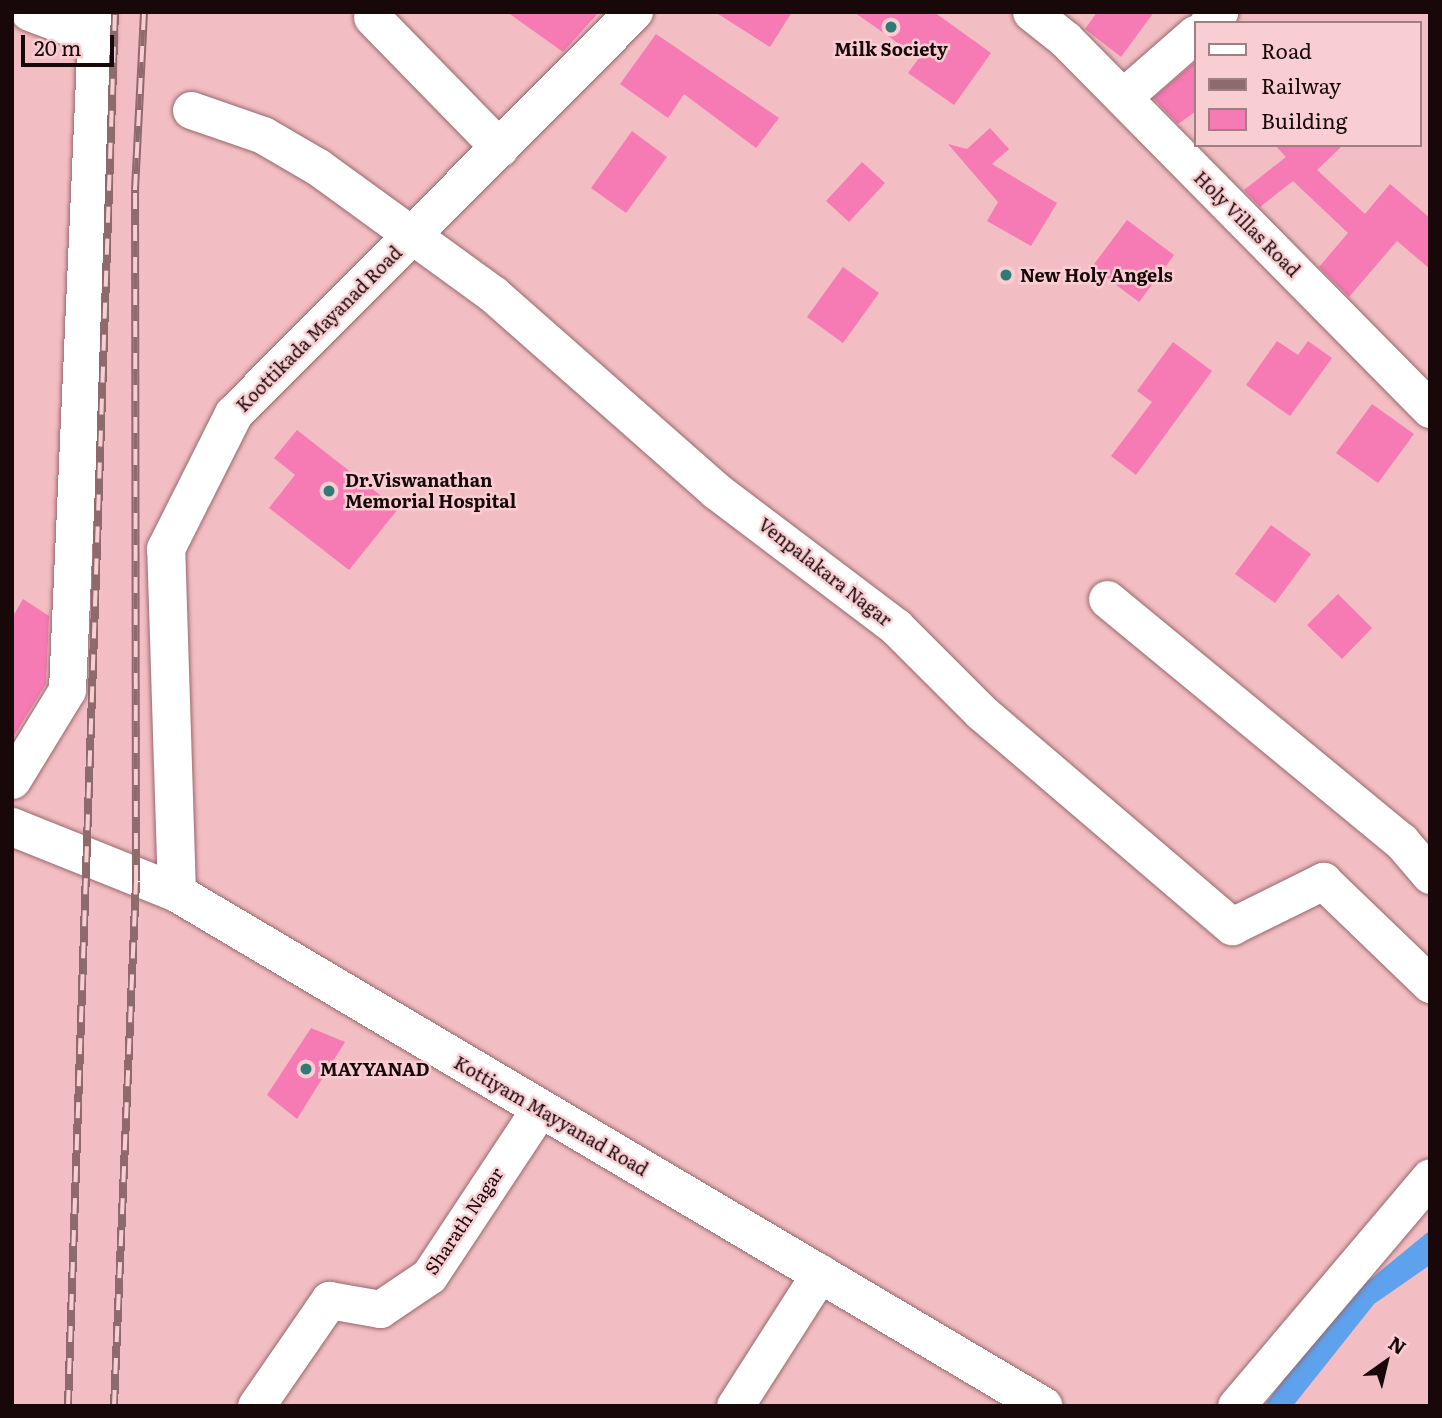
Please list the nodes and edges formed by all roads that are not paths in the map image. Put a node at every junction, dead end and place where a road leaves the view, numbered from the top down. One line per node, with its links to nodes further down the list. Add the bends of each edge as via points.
1 (29, 12): 5 (street)
2 (634, 12): 9 (main road, Koottikada Mayanad Road)
3 (1031, 12): 7 (street, Holy Villas Road)
4 (372, 17): 9 (street)
5 (96, 25): 13 (street, via 67,690)
6 (1194, 35): 7 (street)
7 (1123, 97): 11 (street, Holy Villas Road)
8 (191, 110): 10 (street, Venpalakara Nagar, via 263,135)
9 (500, 148): 10 (main road, Koottikada Mayanad Road)
10 (410, 237): 16 (main road, Koottikada Mayanad Road, via 234,414 166,549); 17 (street, Venpalakara Nagar, via 493,294 715,490 896,627 981,712 1231,926 1323,881)
11 (1430, 409)
12 (1107, 599): 15 (street, via 1401,841)
13 (12, 780)
14 (12, 827): 16 (main road, Kottiyam Mayyanad Road)
15 (1430, 875)
16 (177, 894): 18 (main road, Kottiyam Mayyanad Road)
17 (1430, 984)
18 (540, 1108): 20 (main road, Kottiyam Mayyanad Road); 21 (street, Sharath Nagar, via 429,1276 380,1309 329,1300)
19 (1430, 1177): 24 (street, via 1353,1259)
20 (820, 1273): 22 (street); 23 (main road, Kottiyam Mayyanad Road)
21 (256, 1406)
22 (735, 1406)
23 (1043, 1406)
24 (1236, 1406)

